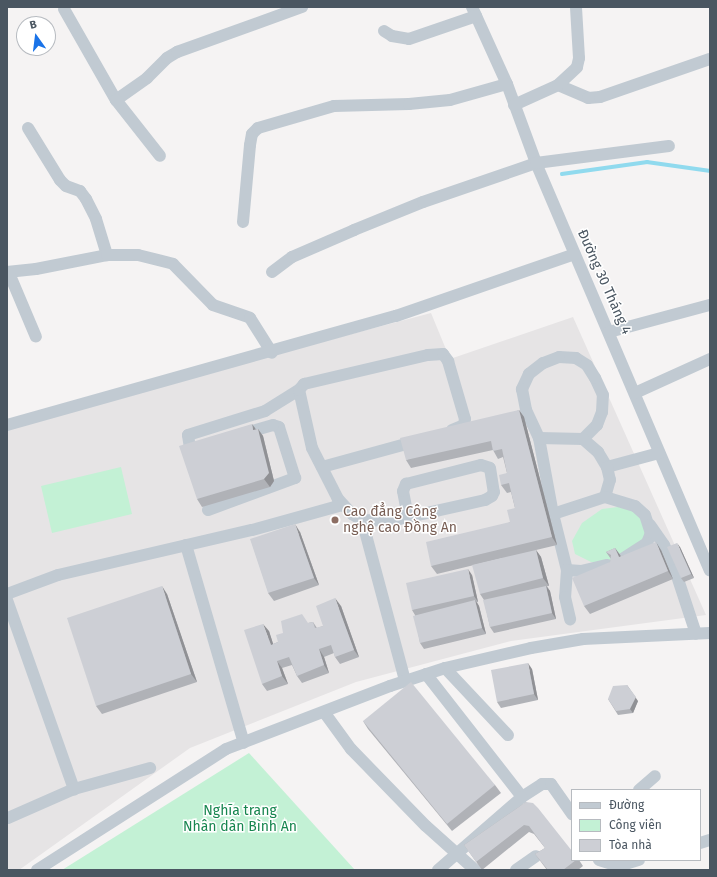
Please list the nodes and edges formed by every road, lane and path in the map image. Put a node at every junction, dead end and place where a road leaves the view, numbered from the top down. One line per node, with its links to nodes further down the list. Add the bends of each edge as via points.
1 (302, 7): 9 (street, via 177,52 166,58 151,76)
2 (576, 7): 8 (street, via 579,58 573,74)
3 (64, 9): 9 (street)
4 (474, 12): 5 (street, via 409,39 392,36); 7 (street, Đường 30 Tháng 4)
5 (384, 31)
6 (710, 59): 8 (street, via 600,97 588,98)
7 (507, 84): 10 (street, Đường 30 Tháng 4); 15 (street, via 450,100 334,106 258,128 252,134 250,145)
8 (558, 85): 10 (street)
9 (116, 100): 13 (street)
10 (514, 104): 14 (street, Đường 30 Tháng 4)
11 (28, 128): 17 (street, via 60,180 66,186 80,191 86,199 96,218)
12 (669, 146): 14 (street)
13 (160, 156)
14 (536, 163): 16 (street, Đường 30 Tháng 4); 19 (street, via 368,224 292,257)
15 (243, 222)
16 (575, 254): 21 (street, Đường 30 Tháng 4); 23 (street, via 476,286 396,316)
17 (106, 255): 18 (street); 23 (street, via 138,255 173,264 214,305 250,318)
18 (8, 272): 22 (street)
19 (272, 272)
20 (710, 304): 21 (street)
21 (610, 332): 26 (street, Đường 30 Tháng 4)
22 (36, 337)
23 (272, 353): 27 (street)
24 (710, 359): 26 (street)
25 (299, 390): 28 (street, via 304,384 428,355 443,354 465,419 460,428); 33 (street, via 264,411 192,433 187,438 192,448); 35 (street, via 312,448)
26 (635, 393): 34 (street, Đường 30 Tháng 4)
27 (7, 425)
28 (442, 434)
29 (226, 438): 39 (street, via 263,426 276,425 279,427 294,478)
30 (429, 438): 35 (street)
31 (539, 438): 32 (street); 32 (street, via 526,410 522,388 529,374 543,363 559,357 576,358 587,365 602,395 602,412 597,425); 40 (street)
32 (583, 439): 36 (street, via 598,452)
33 (211, 443)
34 (659, 453): 36 (street); 45 (street, Đường 30 Tháng 4)
35 (322, 467): 38 (street)
36 (607, 467): 37 (street, via 610,480)
37 (605, 497): 40 (street); 43 (street, via 635,506 645,515)
38 (342, 505): 42 (street); 44 (street)
39 (208, 510)
40 (553, 514): 46 (street)
41 (408, 517): 41 (street, via 403,492 406,484 482,465 490,468 494,484 492,496); 42 (street, via 391,521)
42 (362, 520): 55 (street)
43 (649, 524): 46 (street, via 651,533 647,543 620,560 594,570); 52 (street, via 664,545 675,570)
44 (186, 545): 48 (street, via 58,575); 58 (street)
45 (707, 552): 47 (street, Đường 30 Tháng 4)
46 (567, 570): 50 (street, via 565,597)
47 (710, 570)
48 (7, 594)
49 (7, 600): 61 (street)
50 (570, 619)
51 (710, 632): 52 (street)
52 (696, 634): 53 (street, via 583,639)
53 (445, 668): 54 (street); 57 (street)
54 (426, 674): 55 (street); 63 (street)
55 (405, 681): 56 (street)
56 (324, 712): 58 (street); 66 (street, via 351,748 426,826)
57 (508, 735)
58 (244, 743): 70 (street, via 226,749)
59 (150, 768): 61 (street)
60 (655, 776): 62 (street)
61 (74, 789): 65 (street)
62 (640, 789)
63 (522, 796): 64 (street, via 542,784 551,784); 66 (street)
64 (571, 813)
65 (8, 818)
66 (457, 853): 71 (street); 72 (street)
67 (536, 856): 73 (street)
68 (602, 861): 69 (street, via 619,866)
69 (636, 861)
70 (37, 870)
71 (438, 870)
72 (475, 870)
73 (516, 870)

